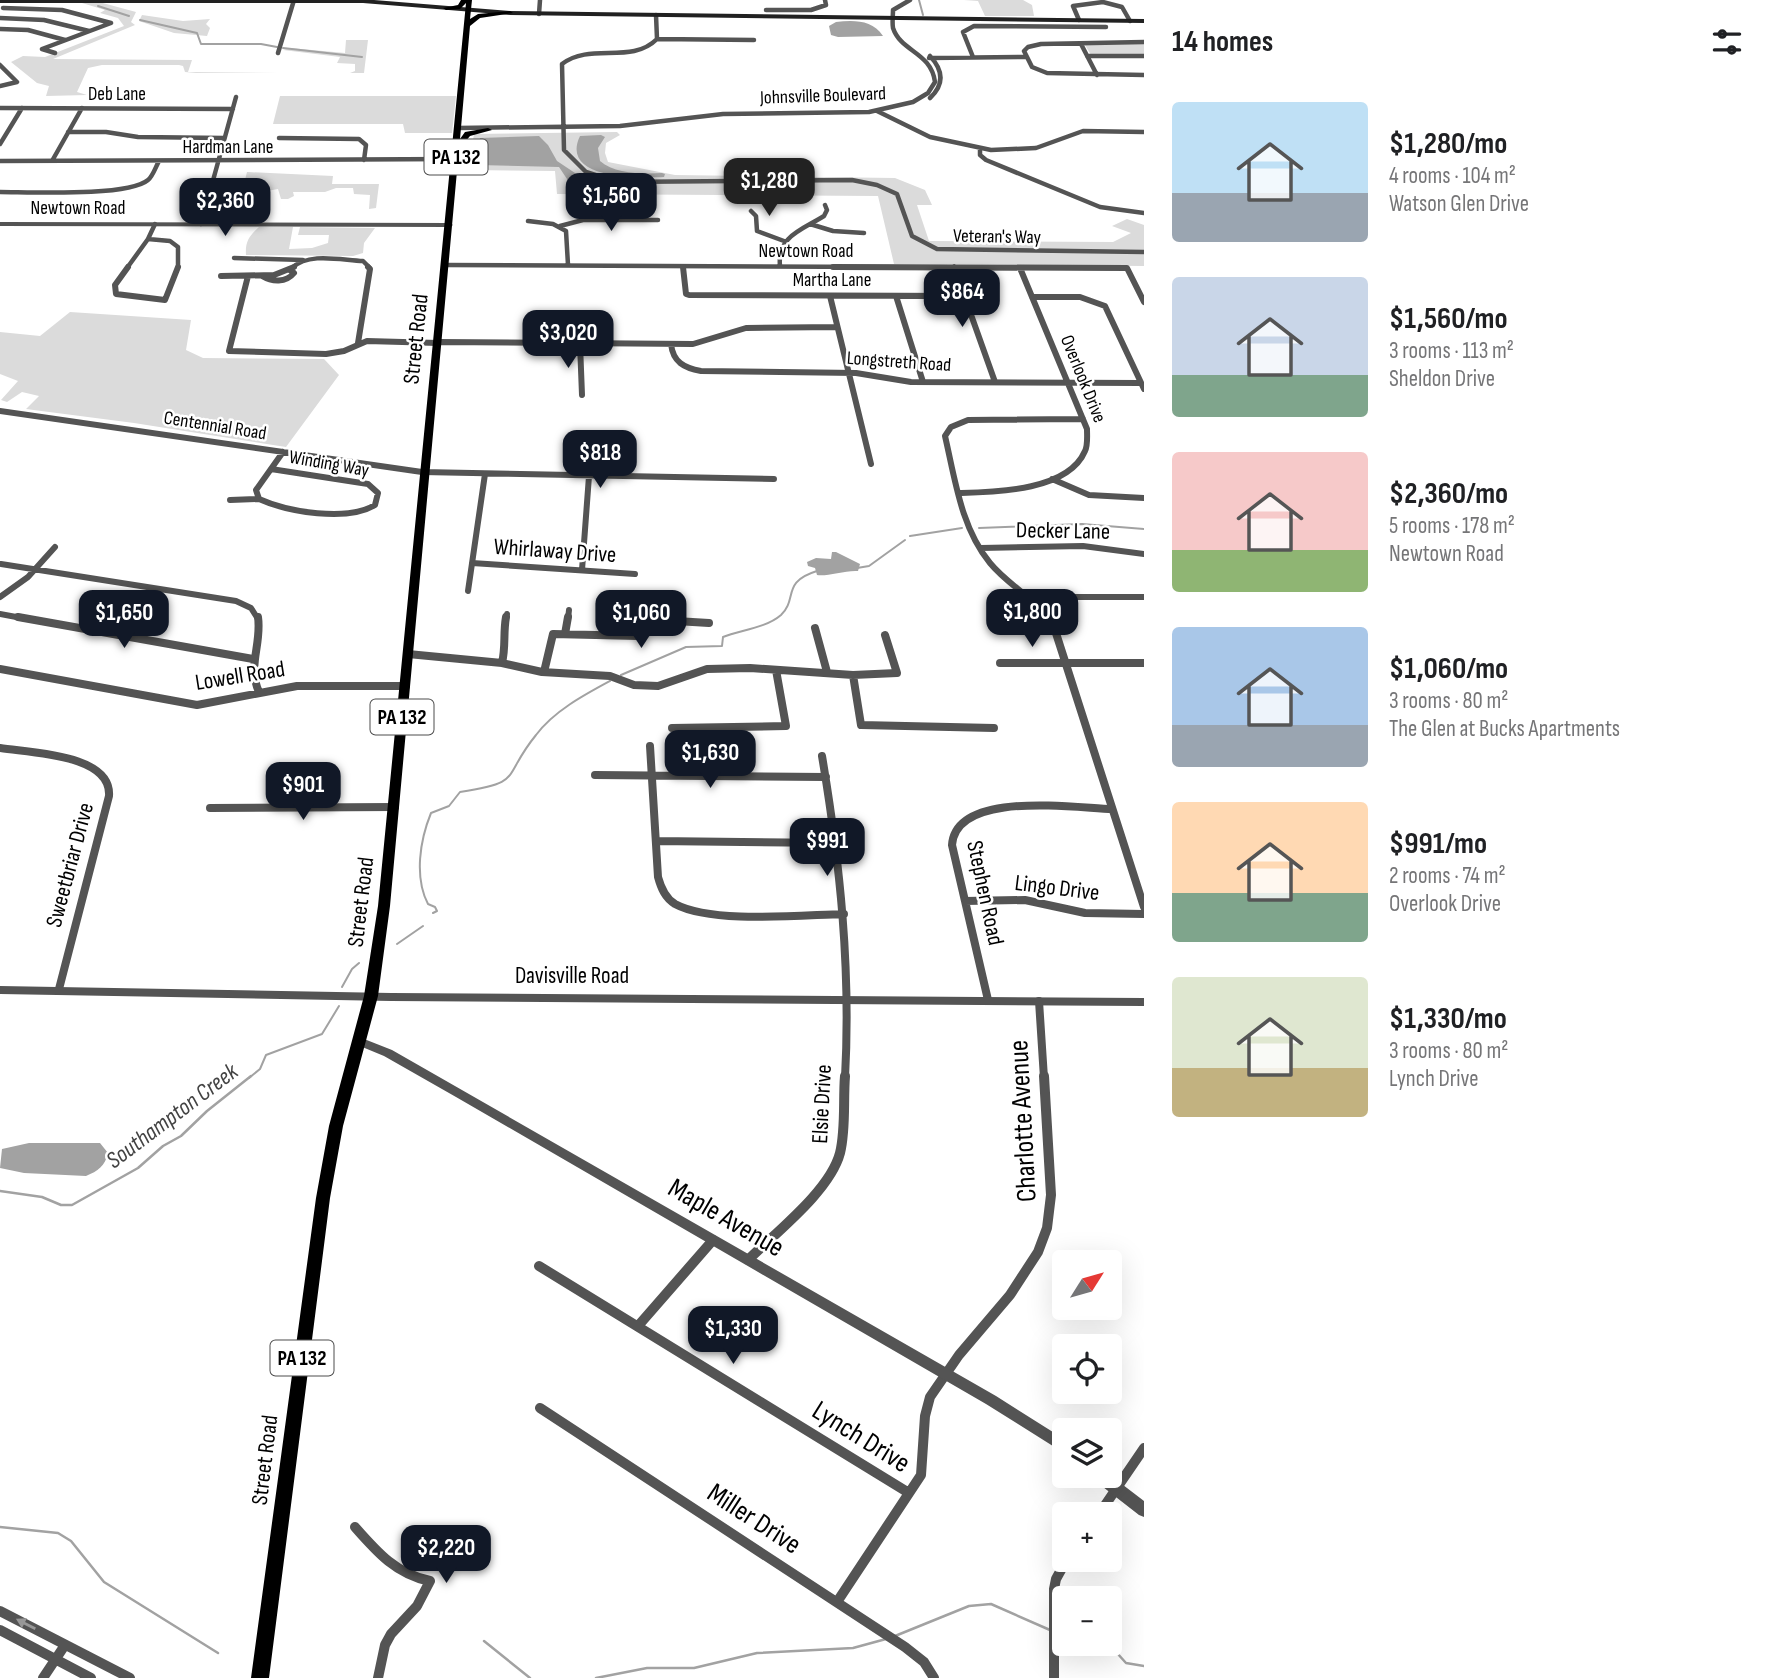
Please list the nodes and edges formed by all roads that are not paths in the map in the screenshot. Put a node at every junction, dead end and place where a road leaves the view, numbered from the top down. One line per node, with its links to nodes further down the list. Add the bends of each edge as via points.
1 (464, 0): 10 (main road, via 460,7)
2 (469, 0): 12 (main road, Street Road / PA 132)
3 (540, 0): 15 (street)
4 (825, 0): 11 (street, via 826,5 818,10)
5 (910, 0): 17 (street, via 893,10)
6 (1070, 0): 9 (street)
7 (295, 1): 8 (main road); 10 (main road); 33 (street)
8 (4, 3): 13 (street); 25 (street, via 62,10 111,23)
9 (1073, 6): 19 (street); 20 (street, via 1112,4 1122,7)
10 (446, 8): 12 (main road)
11 (766, 10)
12 (468, 11): 14 (main road); 23 (main road, Street Road / PA 132)
13 (0, 13)
14 (510, 13): 15 (main road); 23 (main road, via 478,16)
15 (539, 14): 16 (main road)
16 (656, 15): 17 (main road); 26 (street)
17 (894, 17): 19 (main road); 38 (street, via 891,20 898,36)
18 (0, 18): 25 (street, via 44,20)
19 (1079, 20): 22 (main road)
20 (1130, 21): 21 (main road); 22 (main road)
21 (1144, 21)
22 (1105, 24): 29 (street); 36 (street, via 974,26 963,32)
23 (467, 25): 49 (main road, Street Road / PA 132)
24 (0, 29): 27 (street, via 28,30)
25 (89, 31): 27 (street)
26 (657, 39): 28 (street); 50 (street, Veteran's Way, via 643,49 586,53 563,61)
27 (65, 40): 32 (street, via 42,49)
28 (754, 40)
29 (1117, 42): 30 (street); 31 (street)
30 (1144, 43)
31 (1081, 44): 34 (street); 37 (street, via 1032,45 1025,49)
32 (55, 52)
33 (278, 53)
34 (1087, 56): 35 (street); 40 (street)
35 (1144, 56)
36 (972, 57): 37 (street); 38 (street)
37 (1027, 57): 40 (street, via 1034,68 1048,74)
38 (929, 58): 48 (street, Johnsville Boulevard, via 935,76 932,90)
39 (0, 65): 42 (street, via 17,82)
40 (1097, 75): 41 (street)
41 (1144, 75)
42 (0, 86)
43 (236, 97): 47 (street)
44 (0, 108): 45 (street, Deb Lane)
45 (22, 108): 46 (street, Deb Lane); 56 (street)
46 (82, 108): 47 (street, Deb Lane); 52 (street)
47 (233, 109): 54 (street)
48 (882, 112): 50 (street, Johnsville Boulevard, via 728,116 614,130); 58 (street, via 942,139)
49 (458, 128): 50 (street, Johnsville Boulevard); 51 (street, Johnsville Boulevard); 57 (main road, Street Road / PA 132)
50 (563, 128): 51 (street, Johnsville Boulevard); 80 (street, Veteran's Way, via 568,156 586,172 609,181 860,181 897,194 912,236 937,249)
51 (488, 130): 57 (main road, via 468,134)
52 (68, 132): 54 (street); 62 (street)
53 (1144, 132): 58 (street, via 1083,131 1029,150)
54 (224, 138): 64 (street)
55 (279, 138): 60 (street, via 355,138 366,145)
56 (0, 145)
57 (457, 147): 59 (main road, Street Road / PA 132)
58 (980, 149): 68 (street, via 986,160 1100,207)
59 (456, 159): 60 (street, Hardman Lane); 74 (main road, Street Road / PA 132)
60 (364, 160): 64 (street, Hardman Lane)
61 (0, 161): 62 (street, Hardman Lane)
62 (52, 161): 63 (street, Hardman Lane)
63 (159, 161): 64 (street, Hardman Lane); 65 (street, via 149,180 122,190)
64 (218, 161): 73 (street)
65 (0, 192)
66 (825, 205): 75 (street, via 826,213)
67 (751, 211): 79 (street, via 760,233)
68 (1144, 213)
69 (528, 220): 76 (street)
70 (658, 220): 76 (street, via 583,220)
71 (0, 224): 72 (street, Newtown Road)
72 (155, 224): 73 (street, Newtown Road); 78 (street)
73 (201, 224): 74 (street, Newtown Road)
74 (450, 225): 83 (main road, Street Road / PA 132)
75 (810, 225): 77 (street); 79 (street)
76 (560, 226): 84 (street, via 567,233)
77 (863, 233)
78 (148, 239): 78 (street, via 115,285 114,292 121,297 165,300 178,270 178,247 170,241)
79 (784, 241): 86 (street, via 777,253)
80 (1144, 252)
81 (234, 258): 82 (street)
82 (306, 260): 90 (street, via 290,270); 98 (street, via 353,259 368,264)
83 (446, 265): 84 (street, Newtown Road); 97 (main road, Street Road / PA 132)
84 (568, 265): 85 (street, Newtown Road)
85 (682, 266): 86 (street, Newtown Road); 91 (street, Martha Lane, via 686,294)
86 (780, 266): 87 (street, Newtown Road)
87 (954, 267): 88 (street, Newtown Road); 93 (street)
88 (1020, 268): 94 (street, Overlook Drive); 95 (street, Newtown Road, via 1127,268)
89 (221, 276): 90 (street)
90 (248, 276): 98 (street, via 229,351 326,354)
91 (830, 296): 92 (street, Martha Lane); 96 (street)
92 (897, 296): 93 (street, Martha Lane); 102 (street)
93 (964, 296): 103 (street)
94 (1032, 297): 104 (street, Overlook Drive); 105 (street, via 1080,297 1105,306)
95 (1144, 302)
96 (837, 327): 100 (street, via 751,327 707,342); 101 (street)
97 (439, 342): 98 (street); 99 (street); 112 (main road, Street Road / PA 132)
98 (358, 343)
99 (580, 344): 100 (street); 106 (street)
100 (671, 344): 101 (street, Longstreth Road, via 677,363 701,371)
101 (849, 373): 102 (street, Longstreth Road); 110 (street)
102 (923, 382): 103 (street, Longstreth Road)
103 (995, 382): 104 (street, Longstreth Road)
104 (1068, 383): 105 (street, Longstreth Road); 108 (street, Overlook Drive)
105 (1143, 386)
106 (582, 395)
107 (0, 411): 109 (street, Centennial Road)
108 (1083, 419): 116 (street, Overlook Drive, via 1086,451 1075,466); 117 (street, via 975,419 953,425 945,436)
109 (283, 452): 111 (street, Winding Way); 112 (street, Centennial Road)
110 (871, 464)
111 (271, 469): 119 (street, Winding Way, via 256,490); 119 (street, Winding Way, via 364,483 376,489 378,497 370,510 348,515)
112 (426, 473): 113 (street, Centennial Road); 140 (main road, Street Road / PA 132)
113 (485, 474): 114 (street, Centennial Road); 124 (street)
114 (589, 476): 115 (street, Centennial Road); 127 (street)
115 (774, 479)
116 (1052, 479): 117 (street, Overlook Drive, via 1007,491); 118 (street, via 1089,495)
117 (959, 493): 122 (street, via 965,518)
118 (1144, 498)
119 (258, 499): 120 (street)
120 (230, 500)
121 (55, 547): 126 (street)
122 (981, 548): 123 (street, Decker Lane, via 1094,547); 132 (street, via 996,569)
123 (1144, 554)
124 (472, 563): 127 (street, Whirlaway Drive); 129 (street)
125 (1, 564): 126 (street)
126 (35, 569): 130 (street); 141 (street, via 245,604 258,613 261,622)
127 (582, 570): 128 (street, Whirlaway Drive)
128 (635, 574)
129 (468, 591)
130 (0, 597)
131 (1144, 597): 132 (street, via 1071,597)
132 (1036, 605): 144 (street, via 1052,623)
133 (569, 610): 138 (street)
134 (0, 614): 141 (street)
135 (507, 614): 142 (street)
136 (709, 623): 138 (street, via 643,619 638,636)
137 (815, 628): 149 (street)
138 (565, 634): 148 (street, via 552,634)
139 (885, 635): 150 (street, via 897,673)
140 (408, 654): 142 (street); 151 (main road, Street Road / PA 132)
141 (253, 659): 152 (street, via 251,674)
142 (502, 663): 148 (street)
143 (1000, 663): 144 (street)
144 (1065, 663): 145 (street); 163 (street)
145 (1144, 663)
146 (0, 669): 152 (street, Lowell Road, via 197,705)
147 (776, 670): 148 (street, via 706,669 658,686 634,685 610,676); 149 (street); 153 (street, via 786,726)
148 (544, 672)
149 (827, 672): 150 (street)
150 (853, 675): 154 (street, via 861,724)
151 (405, 686): 152 (street, Lowell Road); 161 (main road, Street Road / PA 132)
152 (259, 692)
153 (672, 728)
154 (994, 728)
155 (650, 746): 159 (street)
156 (0, 748): 170 (street, Sweetbriar Drive, via 88,765 104,775 108,784 109,796)
157 (822, 756): 160 (street)
158 (595, 775): 159 (street)
159 (652, 775): 160 (street); 164 (street)
160 (826, 777): 165 (street)
161 (395, 807): 162 (street); 172 (main road, Street Road / PA 132)
162 (210, 808)
163 (1112, 809): 166 (street, Stephen Road, via 992,810 969,817 952,837); 167 (street)
164 (656, 841): 165 (street); 168 (street, via 661,889 687,909 710,914)
165 (836, 843): 168 (street)
166 (965, 901): 169 (street, Lingo Drive, via 1026,900 1085,913); 174 (street, Stephen Road)
167 (1144, 907)
168 (844, 914): 173 (street)
169 (1144, 914)
170 (59, 989): 171 (street, Davisville Road); 172 (street, Davisville Road)
171 (0, 990)
172 (371, 996): 173 (street, Davisville Road); 177 (main road, Street Road / PA 132)
173 (848, 998): 174 (street, Davisville Road); 179 (street, Elsie Drive, via 837,1161 820,1186)
174 (988, 1000): 175 (street, Davisville Road)
175 (1039, 1001): 176 (street, Davisville Road); 182 (street, Charlotte Avenue, via 1051,1203 1047,1229 1027,1271)
176 (1144, 1002)
177 (359, 1041): 178 (street, Maple Avenue, via 395,1057); 200 (main road, Street Road / PA 132, via 323,1198)
178 (713, 1240): 179 (street, Maple Avenue); 181 (street)
179 (748, 1261): 182 (street, Maple Avenue)
180 (539, 1266): 181 (street, Lynch Drive)
181 (638, 1326): 187 (street, Lynch Drive)
182 (946, 1374): 184 (street, Maple Avenue); 187 (street, Charlotte Avenue, via 927,1406 924,1465)
183 (540, 1408): 192 (street, Miller Drive)
184 (1052, 1440)
185 (1144, 1448): 186 (street)
186 (1116, 1489): 188 (street); 189 (street)
187 (909, 1493): 192 (street, Charlotte Avenue)
188 (1107, 1502)
189 (1144, 1510)
190 (355, 1527): 201 (street, via 396,1569 430,1581 417,1606 391,1634)
191 (1060, 1572): 203 (street, via 1054,1589)
192 (837, 1602): 202 (street, Miller Drive, via 917,1655)
193 (0, 1611): 195 (street, one-way to 193)
194 (0, 1630): 196 (street)
195 (65, 1645): 196 (street); 199 (street)
196 (55, 1659): 197 (street); 198 (street)
197 (43, 1678)
198 (91, 1678)
199 (131, 1678)
200 (260, 1678)
201 (378, 1678)
202 (934, 1678)
203 (1054, 1678)

